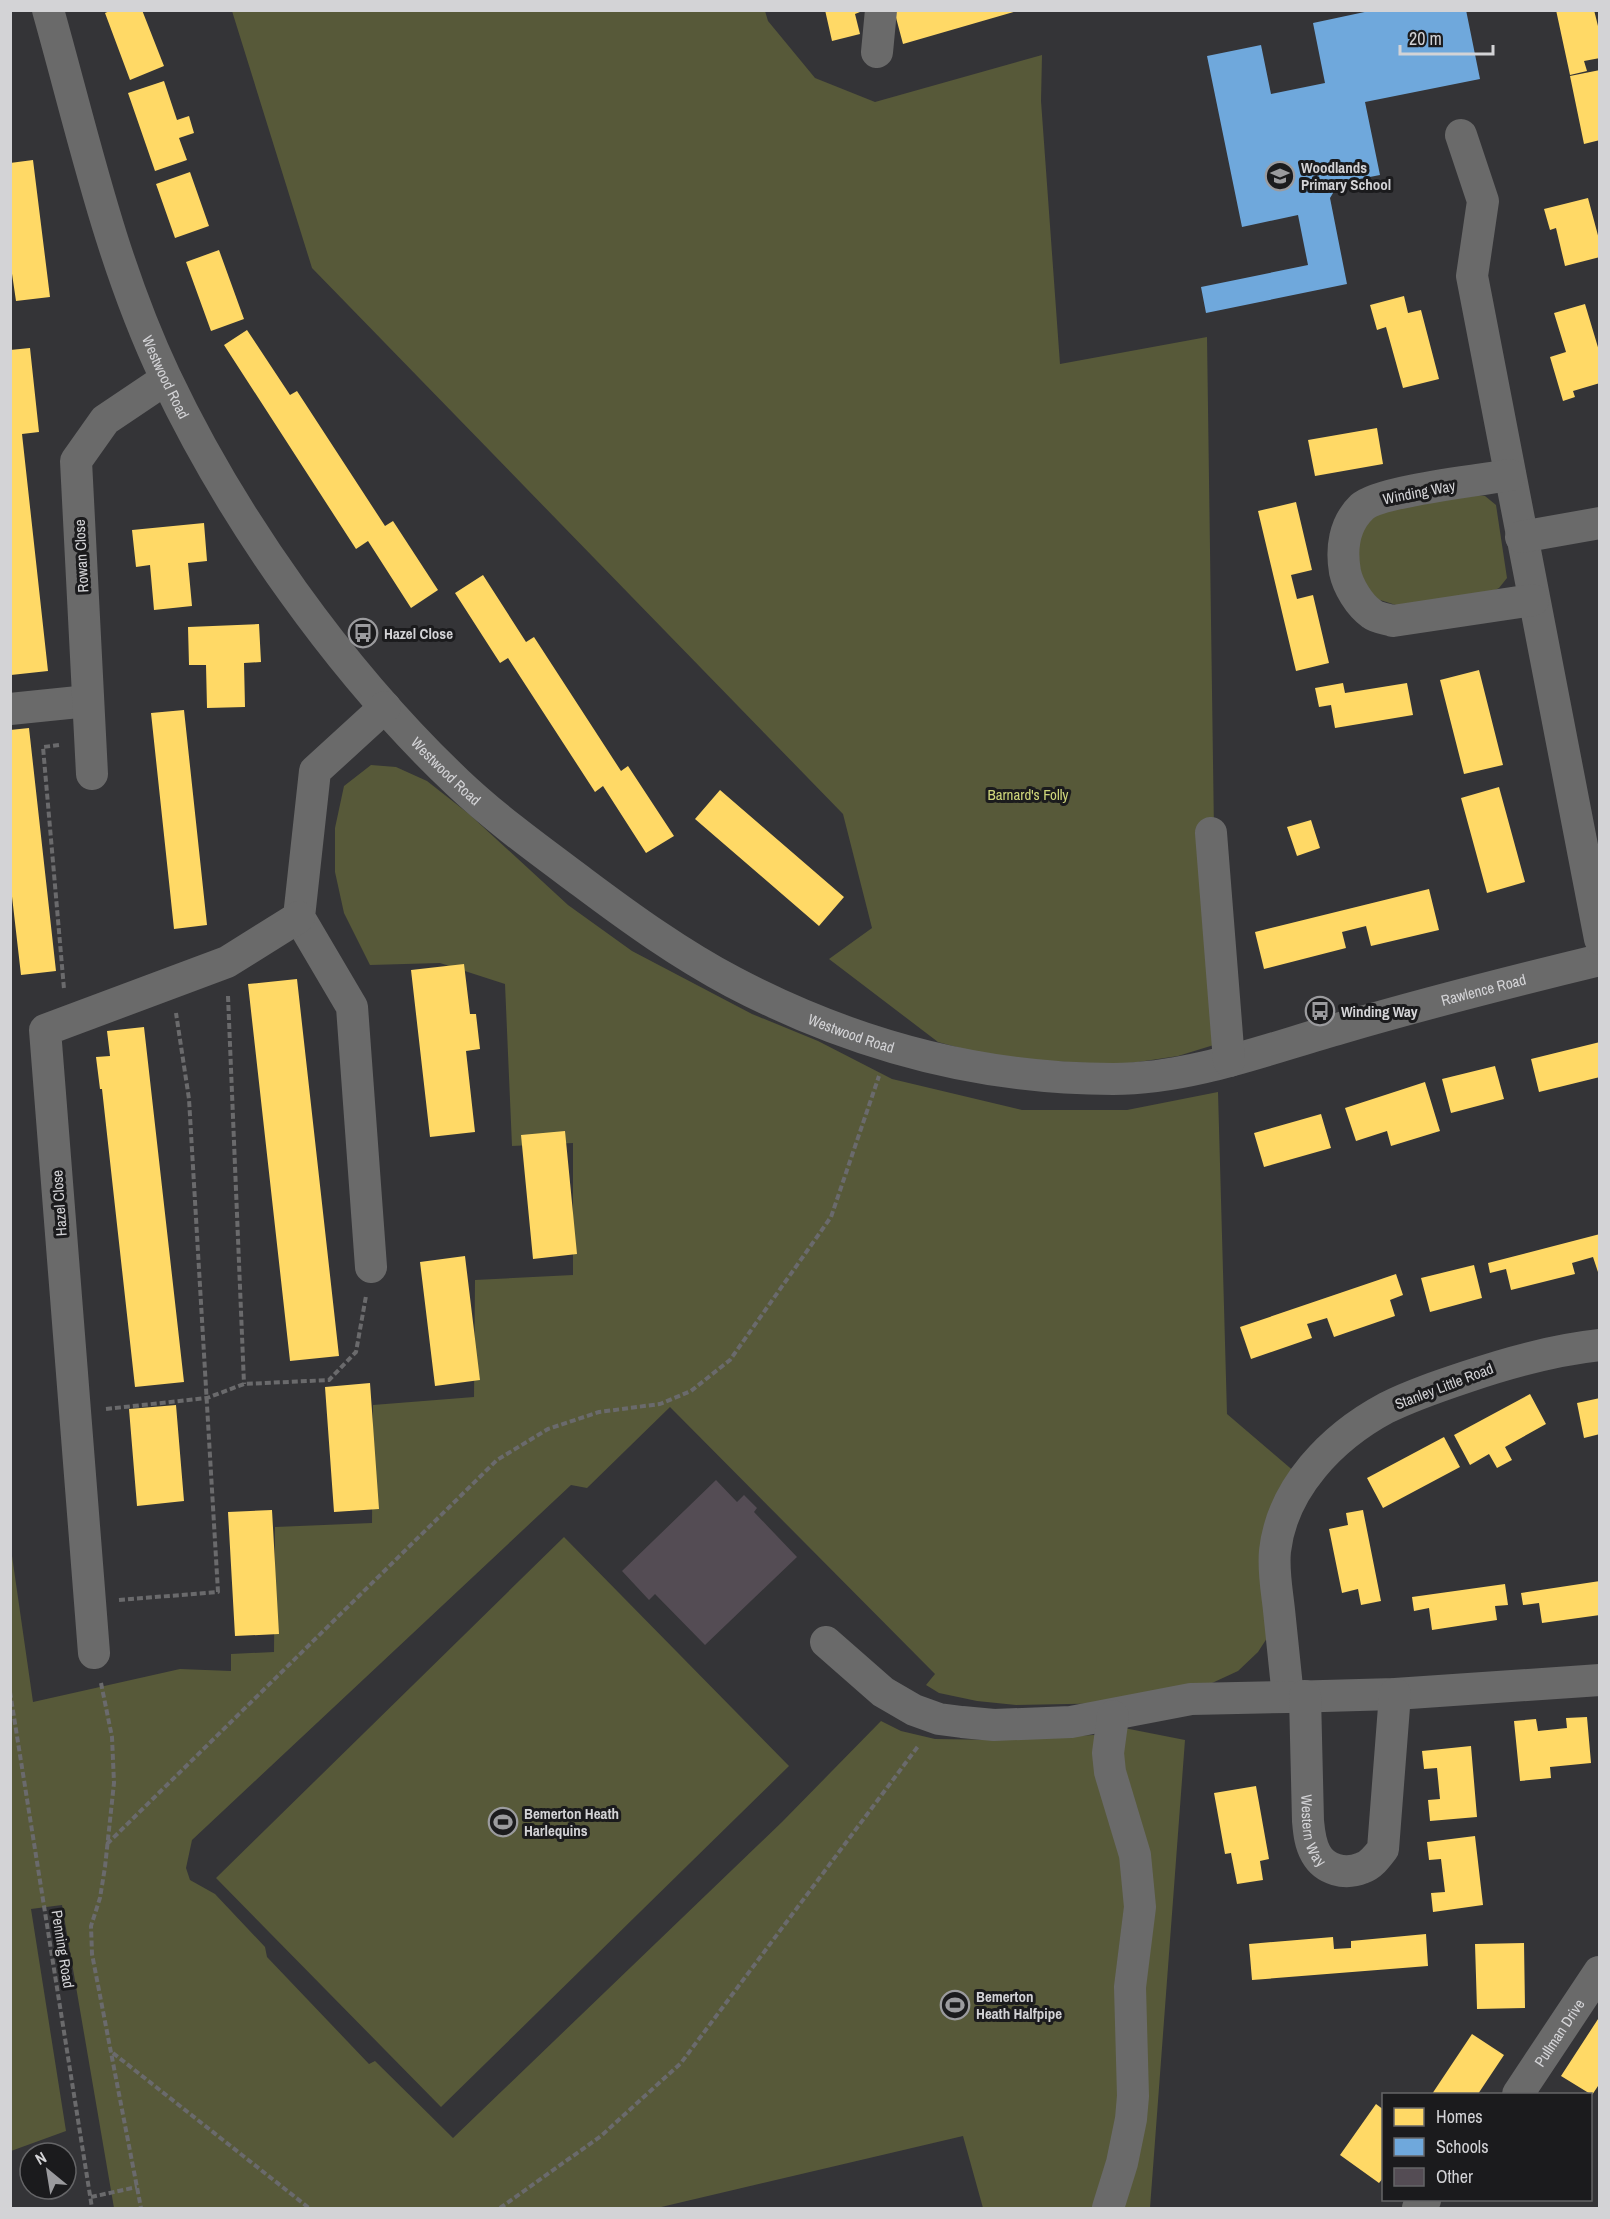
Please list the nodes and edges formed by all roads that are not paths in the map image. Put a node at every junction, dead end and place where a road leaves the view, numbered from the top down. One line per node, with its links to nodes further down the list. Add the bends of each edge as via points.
1 (48, 10): 5 (street, Westwood Road, via 117,258)
2 (881, 10): 3 (street)
3 (877, 52)
4 (1461, 135): 6 (street, via 1483,201 1472,276)
5 (166, 379): 10 (street, Rowan Close, via 105,420 76,461); 11 (street, Westwood Road, via 250,528 305,606)
6 (1510, 475): 8 (street); 9 (street, Winding Way, via 1383,496 1362,507 1349,525 1342,549 1345,574 1355,597 1372,614 1393,621)
7 (1599, 523): 8 (street)
8 (1521, 537): 9 (street)
9 (1533, 600): 16 (street)
10 (88, 701): 12 (street); 13 (street, Rowan Close)
11 (385, 707): 15 (street, via 315,771); 18 (street, Westwood Road, via 461,786 510,828 623,912 731,981 837,1029 931,1058 1059,1077 1119,1079 1172,1073)
12 (10, 709)
13 (92, 774)
14 (1211, 833): 18 (street)
15 (299, 916): 19 (street, via 352,1007); 22 (street, Hazel Close, via 226,962 45,1030)
16 (1599, 939)
17 (1599, 960): 18 (street, Rawlence Road, via 1463,993)
18 (1229, 1060)
19 (370, 1268)
20 (1599, 1345): 25 (street, Stanley Little Road, via 1521,1359 1418,1393 1360,1424 1318,1460 1289,1503 1275,1551 1275,1573)
21 (826, 1642): 26 (street, via 883,1692 939,1719 1031,1725)
22 (94, 1653)
23 (1599, 1680): 24 (street)
24 (1395, 1694): 25 (street); 25 (street, Western Way, via 1383,1849 1362,1869 1348,1871 1325,1866 1310,1841)
25 (1297, 1696): 26 (street, via 1191,1700)
26 (1113, 1716): 29 (street, via 1108,1752 1110,1773 1135,1855 1140,1907 1130,1987 1131,2119)
27 (1599, 1972): 28 (street, Pullman Drive)
28 (1519, 2093)
29 (1108, 2208)

